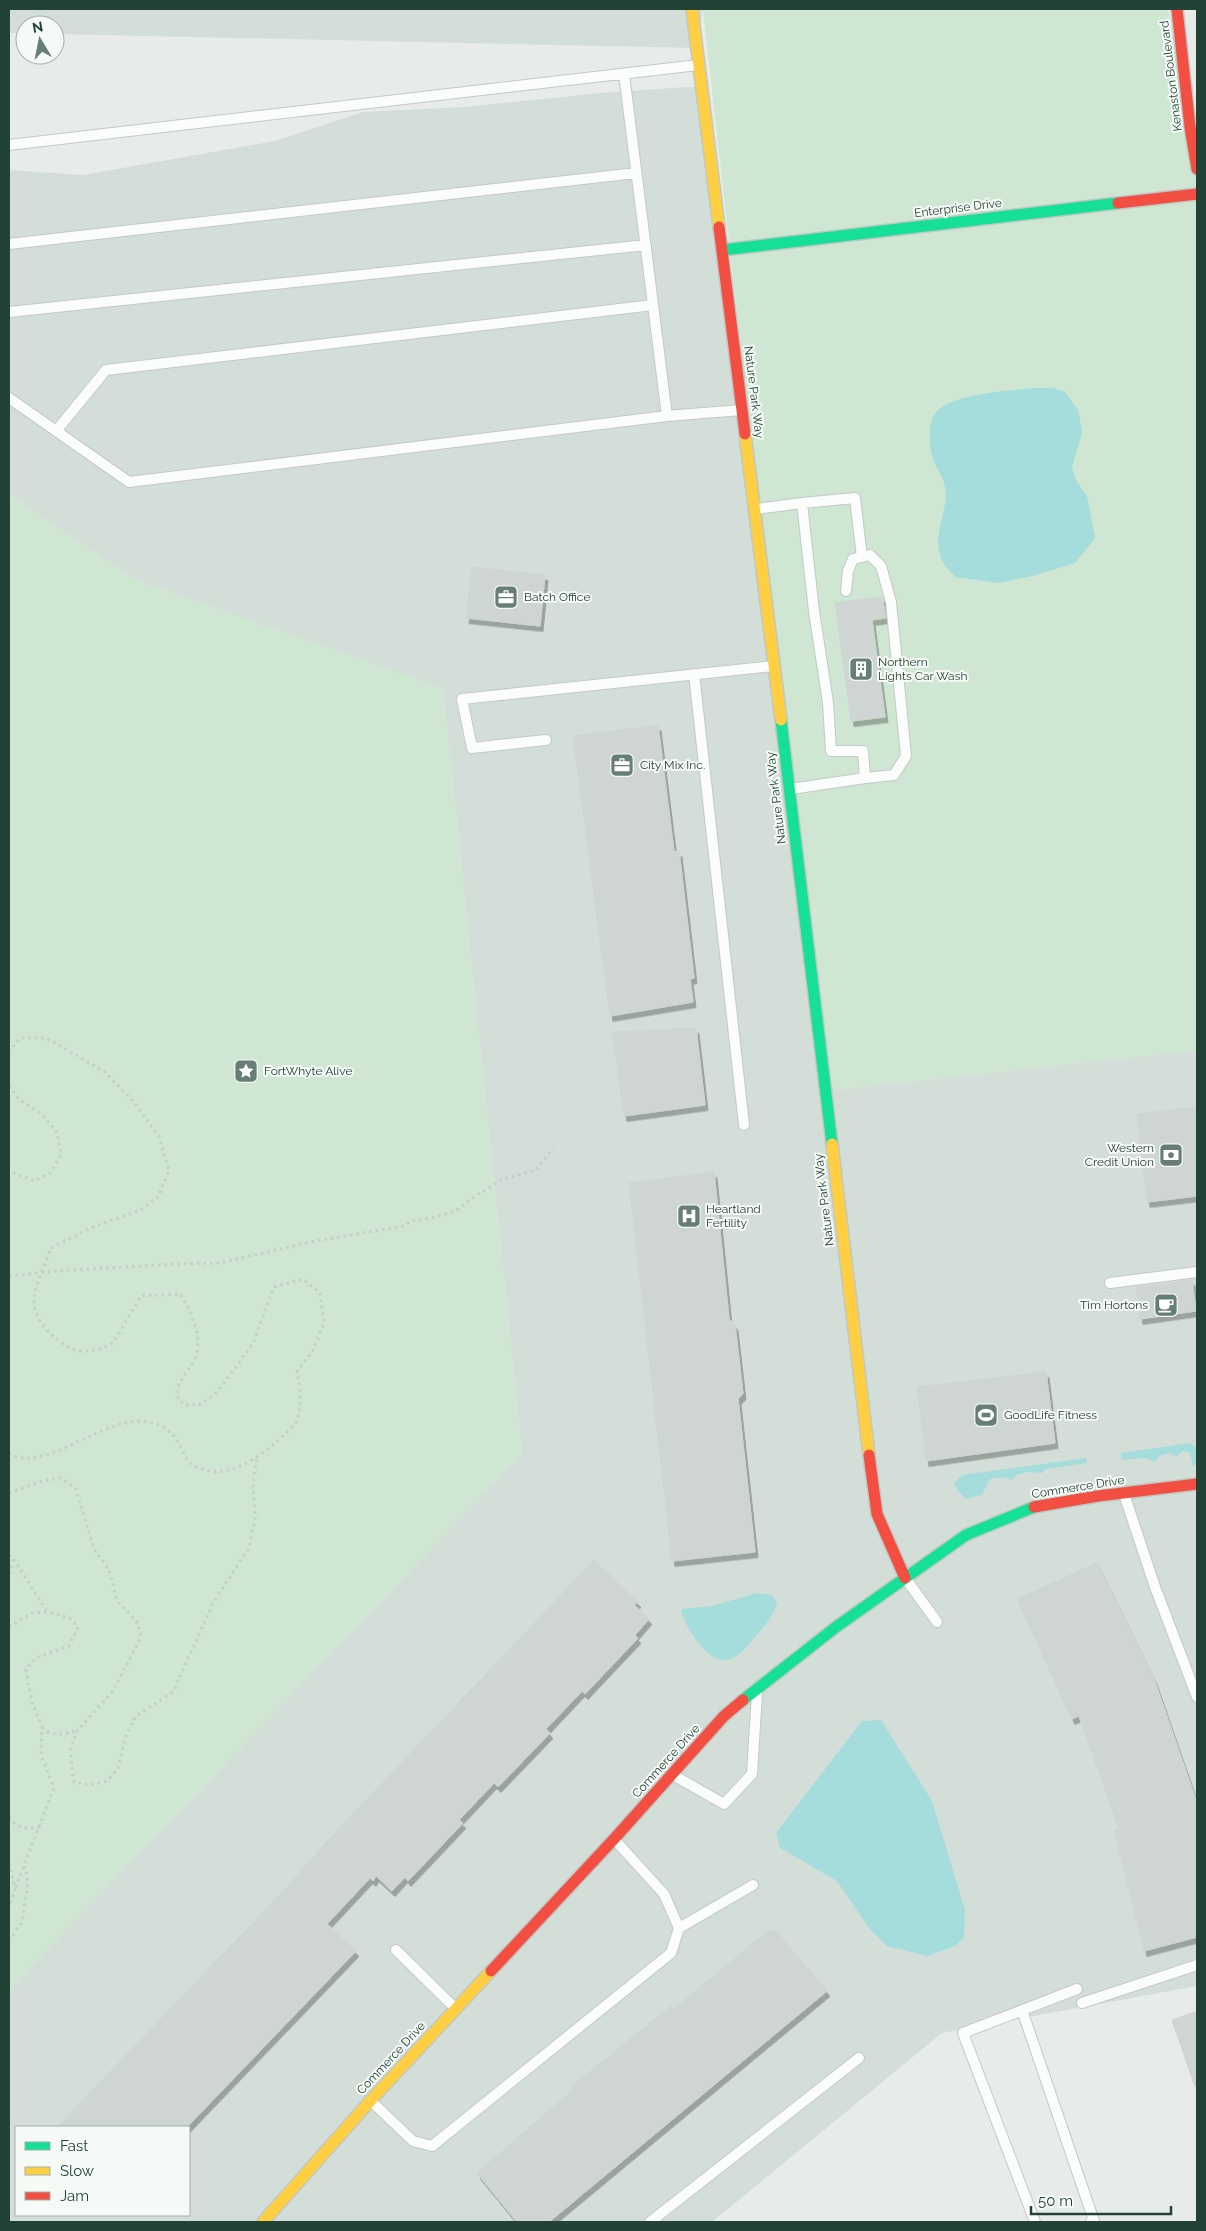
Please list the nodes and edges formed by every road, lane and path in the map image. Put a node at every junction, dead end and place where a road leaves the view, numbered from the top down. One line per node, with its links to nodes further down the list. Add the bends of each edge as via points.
1 (692, 9): 3 (street, Nature Park Way)
2 (1177, 9): 6 (street, Kenaston Boulevard)
3 (699, 65): 4 (lane); 11 (street, Nature Park Way)
4 (624, 74): 5 (lane); 7 (lane)
5 (9, 145)
6 (1197, 169)
7 (636, 173): 9 (lane); 10 (lane)
8 (1197, 194): 11 (street, Enterprise Drive)
9 (9, 244)
10 (646, 245): 12 (lane); 13 (lane)
11 (723, 250): 15 (street, Nature Park Way)
12 (653, 305): 16 (lane); 17 (lane, via 106,370)
13 (9, 312)
14 (9, 398): 17 (lane)
15 (742, 410): 16 (lane); 19 (street, Nature Park Way)
16 (667, 416): 17 (lane, via 129,482)
17 (56, 431)
18 (802, 503): 19 (lane); 20 (lane, via 855,498); 25 (lane, via 828,703 830,752 863,752)
19 (755, 510): 22 (street, Nature Park Way)
20 (862, 557): 21 (lane, via 853,559); 25 (lane, via 870,555 881,566 891,602 906,756 894,775)
21 (846, 591)
22 (774, 666): 23 (lane); 26 (street, Nature Park Way)
23 (694, 674): 24 (lane, via 462,699 472,748); 29 (lane)
24 (546, 740)
25 (865, 778): 26 (lane)
26 (788, 790): 44 (street, Nature Park Way, via 877,1514)
27 (9, 1052): 32 (path, via 20,1038 47,1038 106,1072 135,1103 159,1137 169,1171 158,1197 141,1210 95,1226 51,1248)
28 (9, 1086): 31 (path, via 57,1132 61,1155 50,1173 34,1181)
29 (744, 1125)
30 (553, 1148): 32 (path, via 536,1170 503,1179 459,1209 437,1217 410,1221 404,1226 310,1242 220,1264)
31 (9, 1171)
32 (43, 1272): 34 (path); 37 (path, via 34,1296 39,1320 59,1342 78,1351 98,1350 115,1341 141,1296 180,1294 191,1310 198,1342 194,1362 178,1383 176,1395 184,1405 199,1405 214,1395 234,1370 254,1341 274,1287 303,1280 320,1293 324,1323 314,1350 297,1372 302,1403 296,1422)
33 (1197, 1272): 35 (lane)
34 (9, 1276)
35 (1110, 1283)
36 (9, 1453): 37 (path, via 22,1458 36,1457 130,1422 158,1423 175,1437 190,1464 208,1471 223,1472)
37 (257, 1458): 51 (path, via 253,1482 255,1518 249,1548 214,1600 173,1692 135,1717 125,1738 118,1769 107,1781 91,1786 74,1782 70,1751)
38 (1197, 1484): 40 (street, Commerce Drive)
39 (9, 1493): 51 (path, via 61,1478 76,1489 94,1548 108,1570 117,1600 137,1622 141,1637 113,1691)
40 (1124, 1493): 44 (street, Commerce Drive, via 1030,1508 966,1535); 49 (lane)
41 (9, 1555): 42 (path)
42 (14, 1559): 43 (path); 45 (path)
43 (9, 1576)
44 (905, 1578): 46 (lane); 48 (street, Commerce Drive)
45 (47, 1612): 47 (path, via 32,1613); 50 (path, via 70,1618 78,1627 69,1646 35,1658 26,1670 32,1702)
46 (937, 1622)
47 (9, 1626)
48 (757, 1688): 52 (street, Commerce Drive, via 724,1716); 52 (lane, via 752,1774 724,1804)
49 (1197, 1697)
50 (42, 1727): 51 (path, via 49,1734); 54 (path, via 41,1755 54,1788)
51 (77, 1731)
52 (672, 1774): 55 (street, Commerce Drive)
53 (9, 1818): 54 (path, via 23,1828)
54 (38, 1828): 57 (path)
55 (614, 1839): 62 (lane, via 664,1894); 68 (street, Commerce Drive)
56 (9, 1863): 58 (path)
57 (24, 1865): 60 (path); 63 (path, via 28,1882 22,1922)
58 (10, 1873): 60 (path)
59 (753, 1885): 62 (lane)
60 (15, 1889): 61 (path)
61 (9, 1908)
62 (679, 1928): 71 (lane, via 671,1953 432,2146 413,2141)
63 (9, 1941)
64 (396, 1950): 68 (lane)
65 (1197, 1965): 67 (lane)
66 (1077, 1989): 69 (lane)
67 (1082, 2003)
68 (456, 2009): 71 (street, Commerce Drive)
69 (1022, 2010): 74 (lane, via 963,2033); 75 (lane)
70 (859, 2058): 73 (lane)
71 (371, 2100): 72 (street, Commerce Drive)
72 (263, 2222)
73 (650, 2222)
74 (1035, 2222)
75 (1093, 2222)

